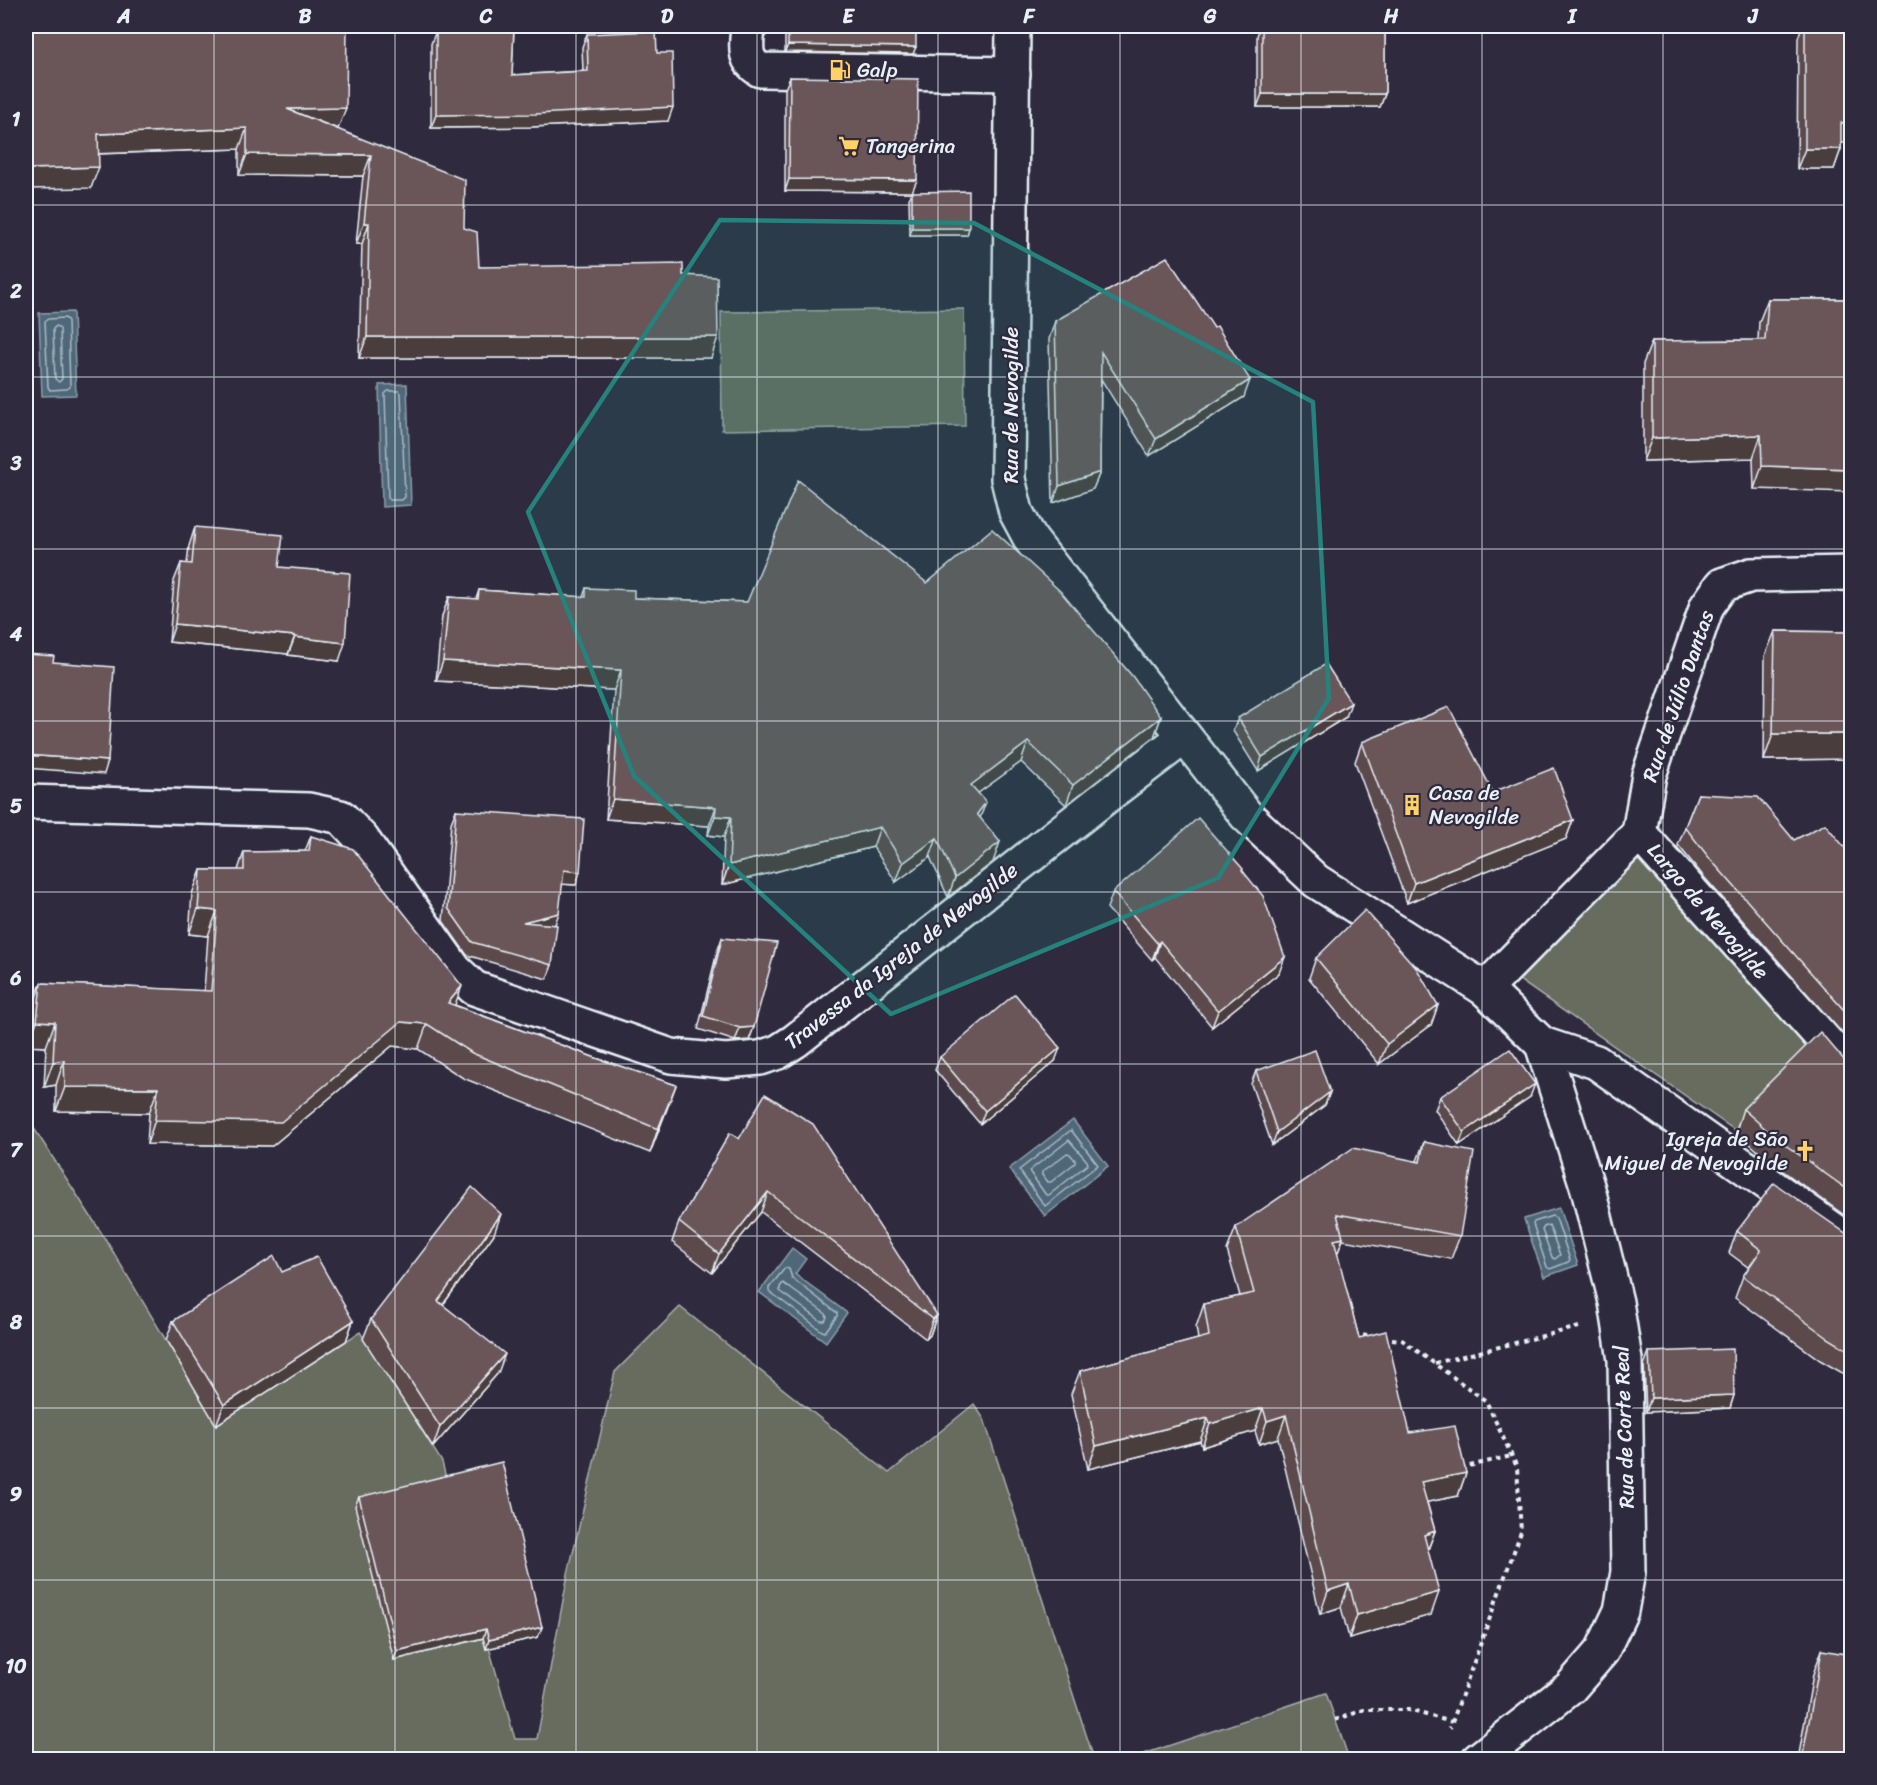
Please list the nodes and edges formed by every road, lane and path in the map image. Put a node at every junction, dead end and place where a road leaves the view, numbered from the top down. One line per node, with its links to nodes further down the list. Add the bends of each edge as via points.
1 (748, 26): 3 (street, via 747,56 760,70)
2 (1013, 26): 3 (street, Rua de Nevogilde)
3 (1013, 74): 5 (street, Rua de Nevogilde, via 1008,479 1016,512 1031,540)
4 (1851, 573): 7 (street, Rua de Júlio Dantas, via 1751,575 1722,585 1707,606 1649,775)
5 (1184, 737): 6 (street, Travessa da Igreja de Nevogilde, via 795,1041 760,1058 726,1060 671,1056 474,988 455,970 362,839 341,817 309,810); 8 (street, Rua de Nevogilde, via 1246,815 1316,881)
6 (26, 802)
7 (1639, 833): 8 (street, Largo de Nevogilde); 10 (street, Largo de Nevogilde)
8 (1485, 989): 9 (street)
9 (1542, 1044): 11 (street, via 1596,1062); 12 (street, Rua de Corte Real, via 1588,1189)
10 (1851, 1071)
11 (1851, 1243)
12 (1618, 1317): 14 (path); 20 (street, Rua de Corte Real, via 1624,1360 1628,1572 1621,1611 1602,1651 1570,1688)
13 (1344, 1334): 14 (path, via 1402,1340)
14 (1435, 1363): 15 (path, via 1486,1401)
15 (1511, 1456): 16 (path); 18 (path, via 1517,1467 1521,1532)
16 (1451, 1471)
17 (1335, 1720): 18 (path, via 1364,1710 1408,1710)
18 (1452, 1722): 19 (path)
19 (1448, 1731)
20 (1478, 1760)

